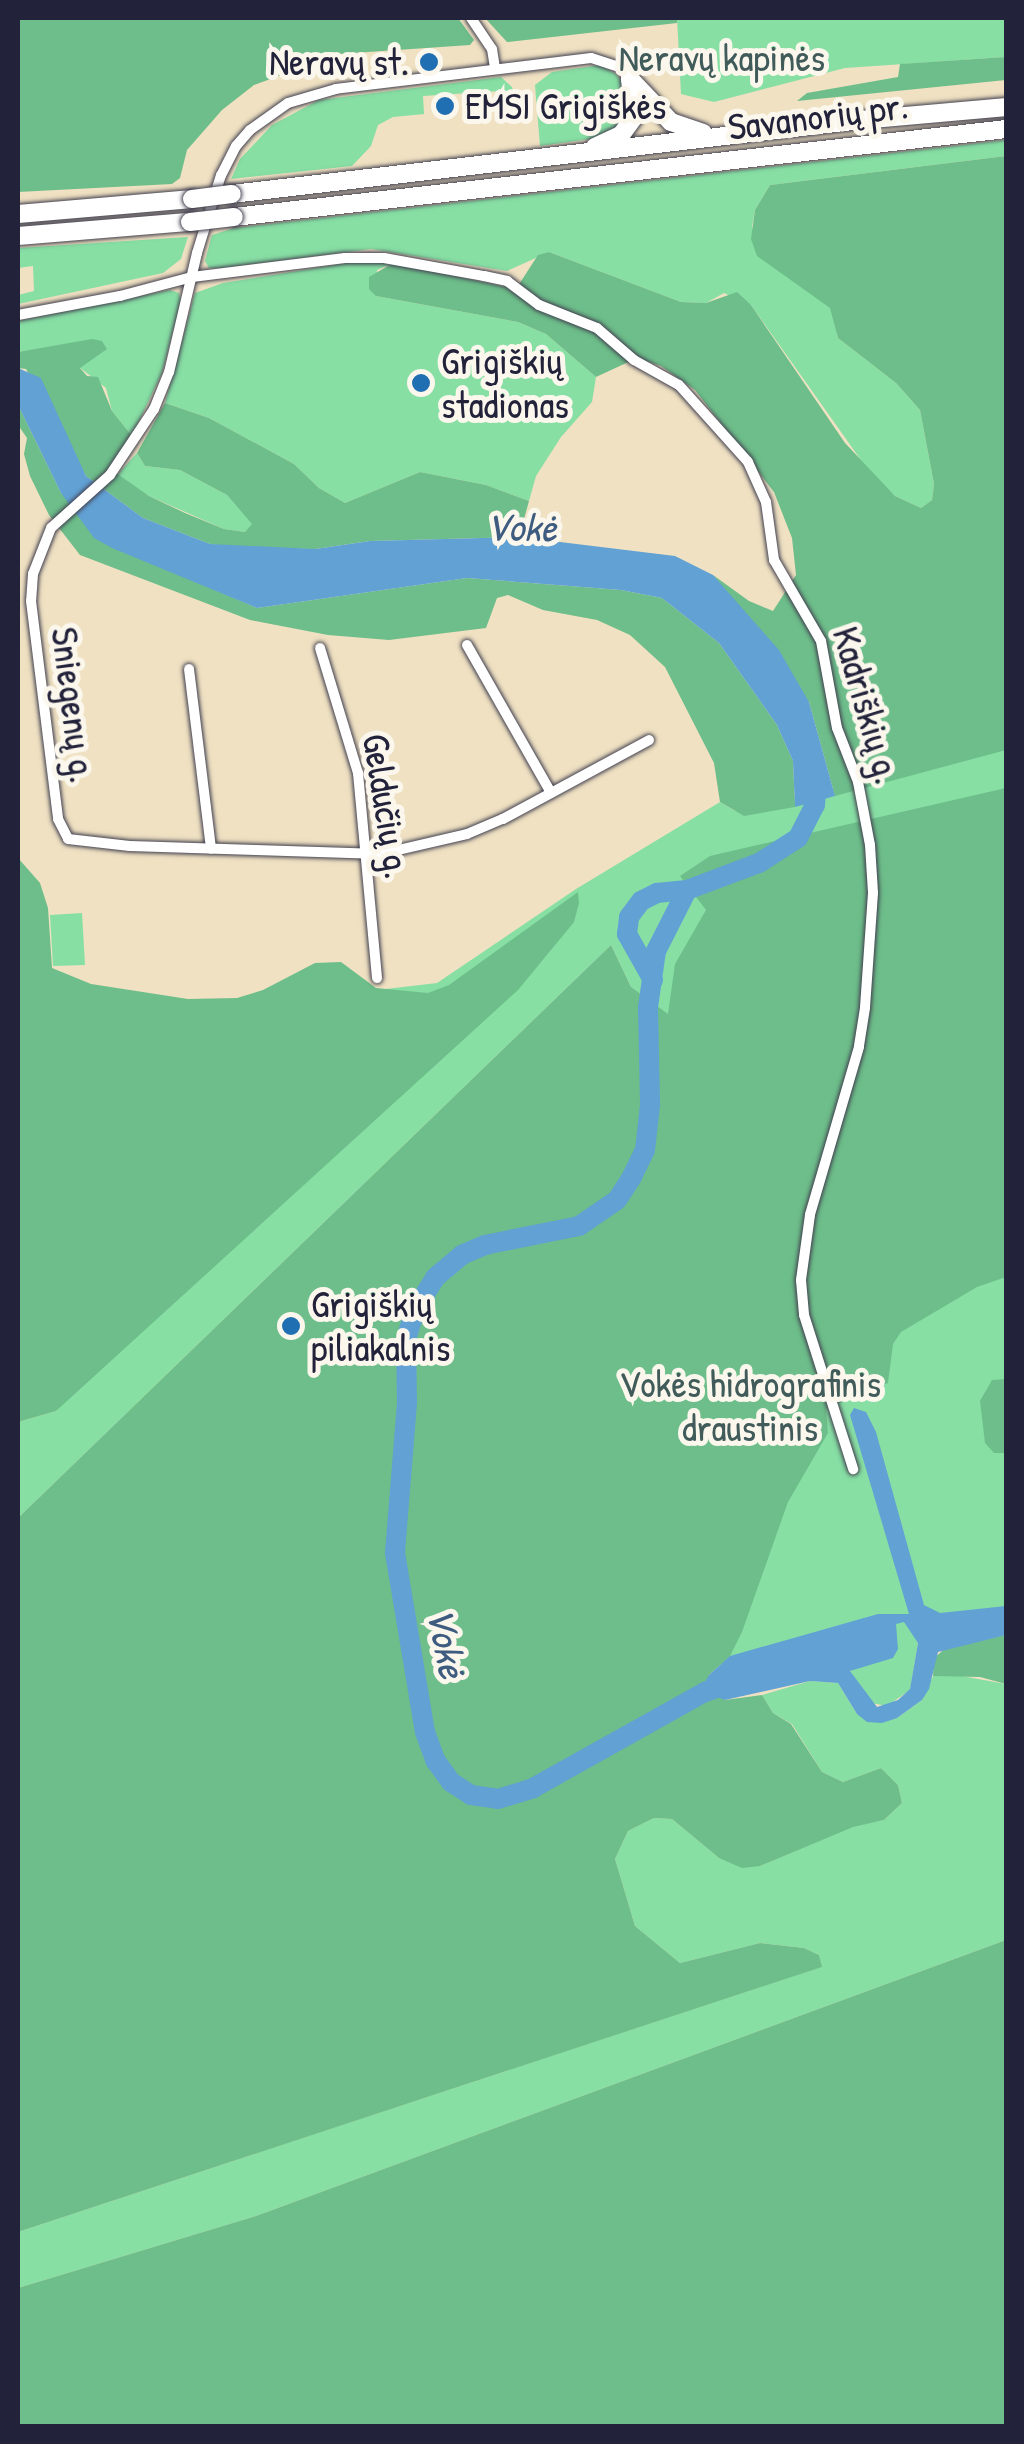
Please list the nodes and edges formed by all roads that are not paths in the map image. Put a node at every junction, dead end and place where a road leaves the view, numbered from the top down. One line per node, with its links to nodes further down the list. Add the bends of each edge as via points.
1 (471, 18): 2 (street, via 492,49)
2 (496, 70): 3 (street, Sniegenų g., via 591,58 619,67); 12 (street, Sniegenų g., via 310,94 267,116 227,161)
3 (630, 79): 6 (highway, via 671,122); 7 (highway, via 636,107 628,126)
4 (1006, 107): 6 (highway)
5 (1006, 129): 11 (highway, Savanorių pr., bridge)
6 (724, 137): 7 (highway)
7 (570, 155): 9 (highway)
8 (372, 161): 9 (highway)
9 (357, 180): 10 (highway, bridge)
10 (18, 214)
11 (18, 236)
12 (192, 276): 13 (street, Kadriškių g.); 19 (street, Sniegenų g., via 154,409 110,475 58,521 38,554 31,602 64,834 79,841); 22 (street, Kadriškių g., via 365,256 506,281 539,304 598,328 634,360 679,385 761,484 774,560 821,642 870,846 873,893 859,1047 802,1266 804,1315)
13 (18, 314)
14 (467, 645): 18 (street)
15 (320, 648): 20 (street, Geldučių g., via 358,773)
16 (189, 669): 19 (street)
17 (649, 740): 18 (street, Sniegenų g.)
18 (551, 794): 20 (street, Sniegenų g., via 467,834)
19 (211, 849): 20 (street, Sniegenų g.)
20 (370, 856): 21 (street, Geldučių g.)
21 (378, 978)
22 (853, 1469)

